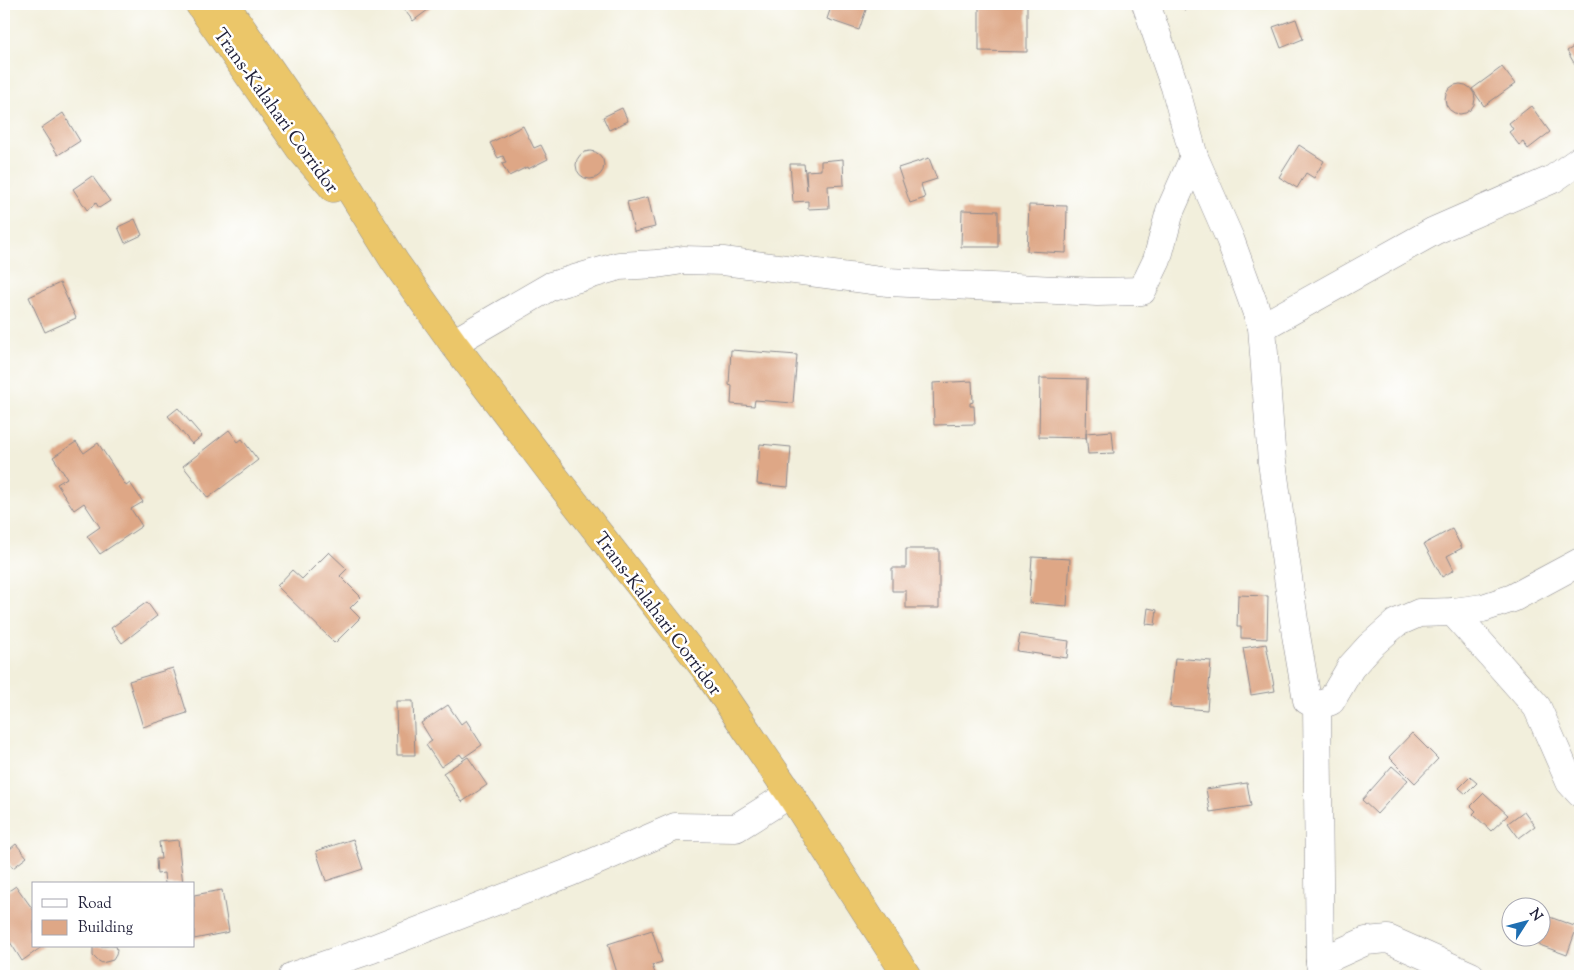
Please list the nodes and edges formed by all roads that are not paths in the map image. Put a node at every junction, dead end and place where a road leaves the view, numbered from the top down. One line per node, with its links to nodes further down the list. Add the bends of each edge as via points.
1 (199, 4): 6 (highway, Trans-Kalahari Corridor, via 300,149)
2 (225, 4): 6 (highway, Trans-Kalahari Corridor, via 315,134)
3 (1146, 4): 4 (street, via 1175,87)
4 (1194, 158): 7 (street, via 1230,239); 8 (street, via 1170,211 1157,260 1142,291 1097,292 888,282 723,261 683,260 619,266 551,286)
5 (1580, 160): 7 (street, via 1553,179 1434,232)
6 (395, 262): 8 (highway, Trans-Kalahari Corridor)
7 (1262, 327): 11 (street, via 1272,462 1296,634 1307,700)
8 (453, 343): 13 (highway, Trans-Kalahari Corridor, via 704,669)
9 (1580, 562): 10 (street, via 1513,598 1483,608)
10 (1453, 612): 11 (street, via 1419,613 1396,623 1351,667 1331,700); 12 (street, via 1537,707 1570,782)
11 (1317, 706): 14 (street)
12 (1580, 793)
13 (790, 794): 15 (street, via 736,828 675,827 571,872); 16 (highway, Trans-Kalahari Corridor)
14 (1321, 969): 17 (street, via 1366,941 1388,940)
15 (293, 976)
16 (907, 976)
17 (1471, 976)

